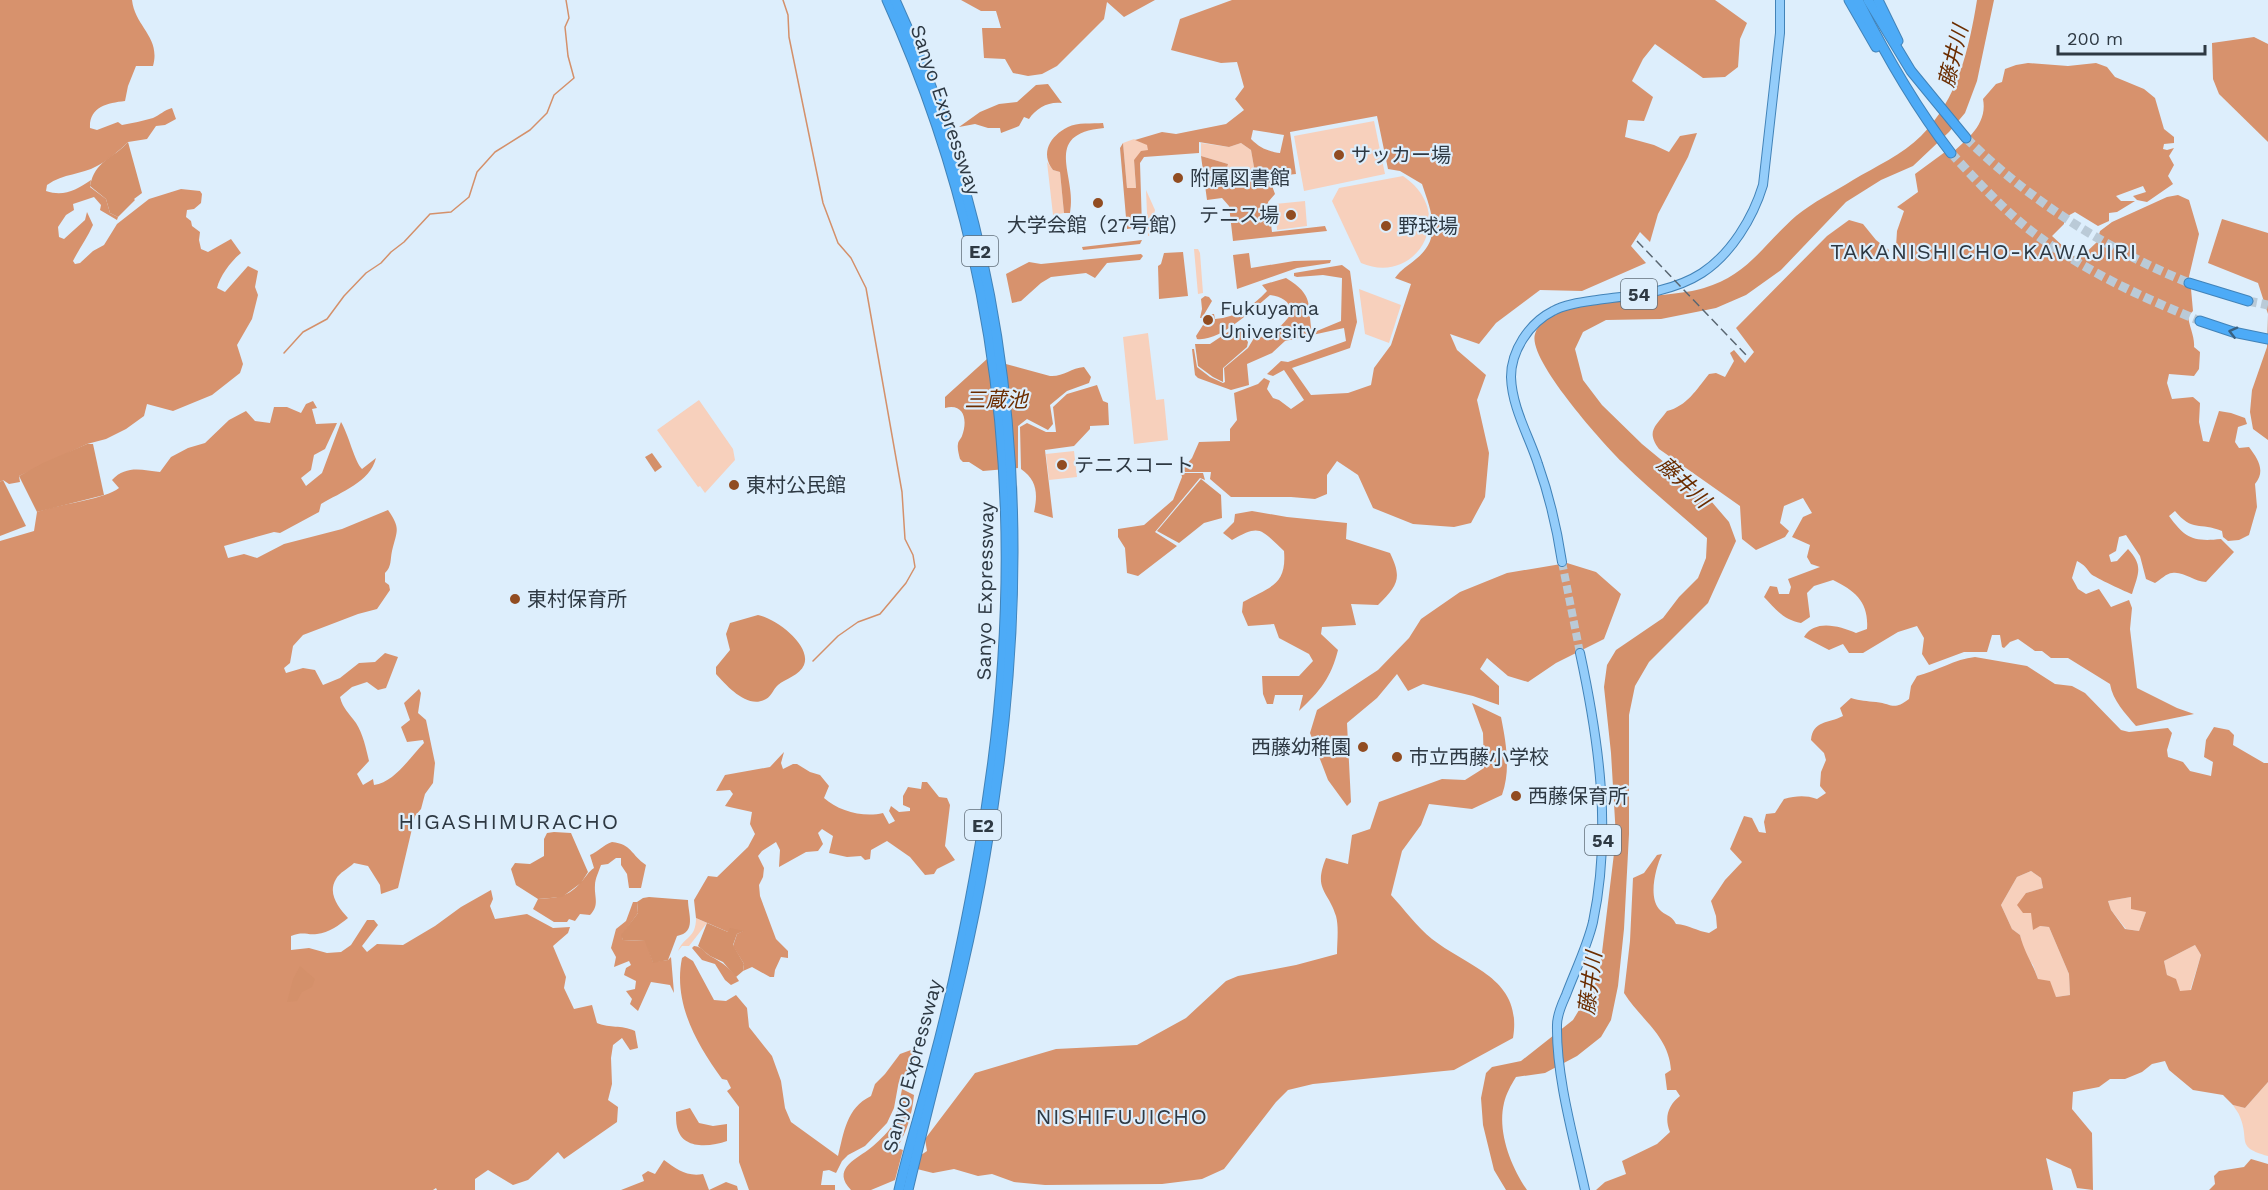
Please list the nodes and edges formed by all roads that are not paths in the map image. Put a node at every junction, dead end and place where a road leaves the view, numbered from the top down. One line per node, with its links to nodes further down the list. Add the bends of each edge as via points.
1 (887, 0): 12 (highway, Sanyo Expressway / E2)
2 (897, 0): 12 (highway, Sanyo Expressway / E2)
3 (1780, 0): 17 (main road, 54, via 1780,33 1763,185 1758,203 1733,242 1716,262 1684,282 1553,310 1533,326 1513,362 1515,403 1539,465)
4 (1849, 0): 9 (highway)
5 (1858, 0): 9 (highway)
6 (1868, 0): 8 (highway)
7 (1878, 0): 8 (highway)
8 (1887, 26): 10 (highway, via 1911,70)
9 (1872, 34): 11 (highway)
10 (1966, 138)
11 (1951, 153)
12 (952, 158): 19 (highway, Sanyo Expressway / E2, via 995,346 1009,478 1005,642 987,806 948,1004)
13 (2189, 283): 14 (highway)
14 (2248, 301)
15 (2200, 321): 16 (highway, one-way to 15)
16 (2268, 339)
17 (1562, 562)
18 (1580, 652): 22 (main road, 54, via 1597,750 1603,843 1593,922 1557,1022 1560,1068)
19 (909, 1164): 20 (highway, Sanyo Expressway / E2); 21 (highway, Sanyo Expressway / E2)
20 (899, 1190)
21 (908, 1190)
22 (1585, 1190)

